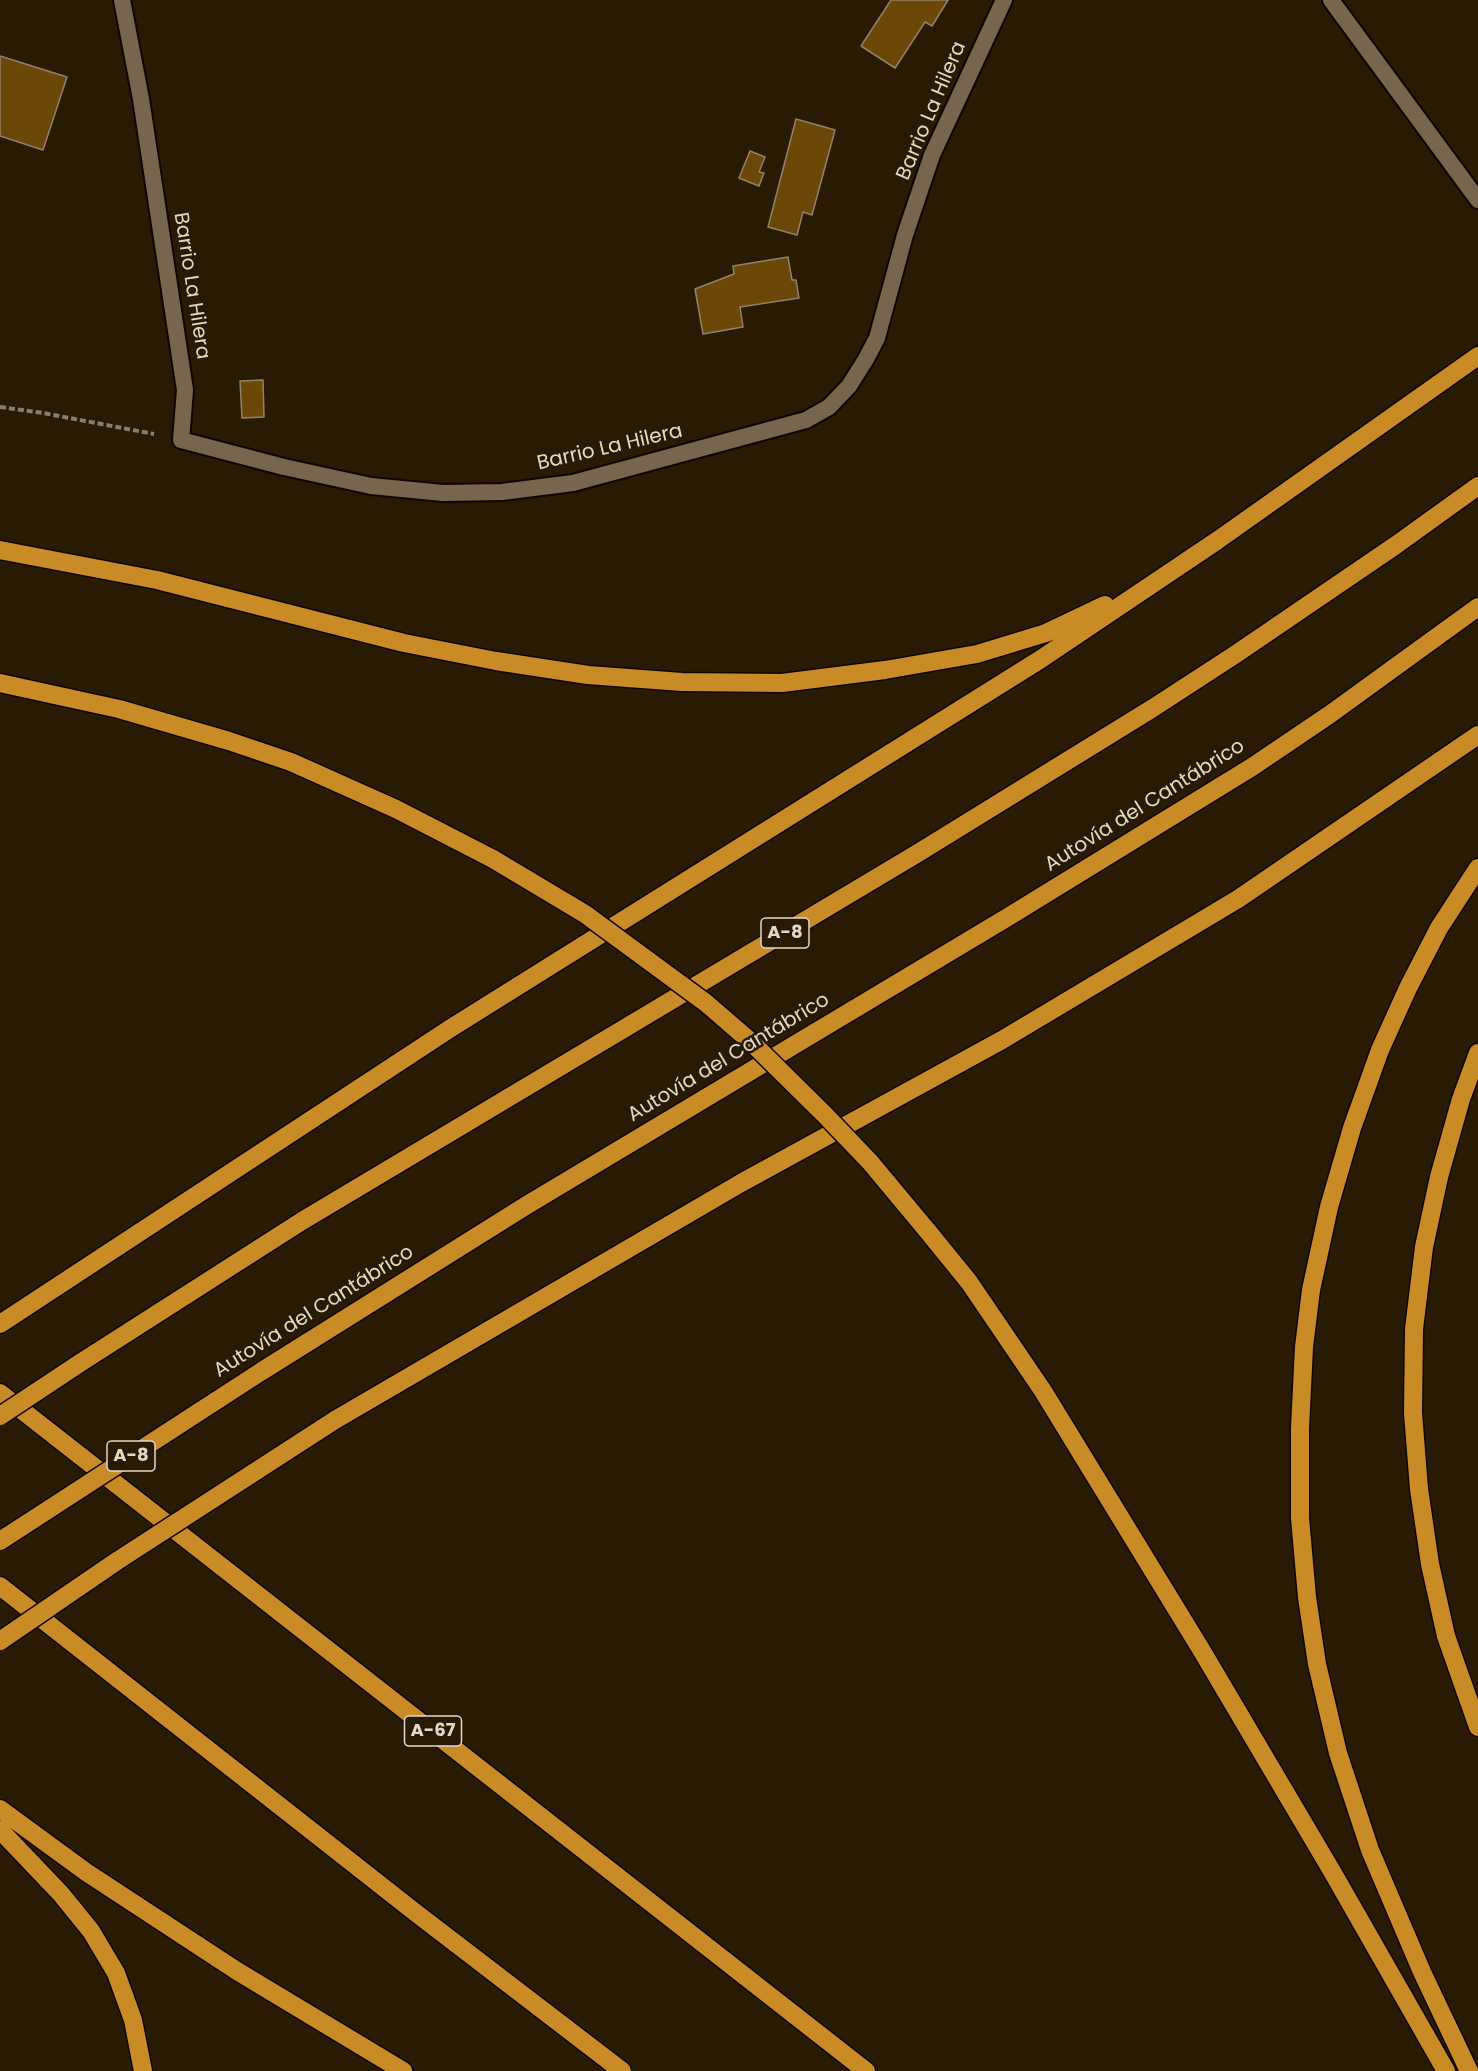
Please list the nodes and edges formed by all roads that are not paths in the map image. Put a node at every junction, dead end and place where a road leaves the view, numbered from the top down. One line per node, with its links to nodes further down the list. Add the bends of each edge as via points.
1 (122, 0): 2 (street, Barrio La Hilera, via 185,390 181,440 371,486 443,493 502,492 573,483 806,420 829,407 849,386 877,338 932,155)
2 (1004, 0)
3 (1331, 0): 4 (street)
4 (1478, 200)
5 (1478, 356): 7 (highway)
6 (1478, 486): 16 (highway, A-8, bridge, via 1153,708 302,1221)
7 (1218, 540): 8 (highway, via 1100,608 1046,633 976,654 782,683 682,682 588,675 496,661 404,643 157,580); 14 (highway, via 1041,659 451,1028)
8 (0, 550)
9 (1478, 607): 17 (highway, Autovía del Cantábrico / A-8, bridge, via 1252,767 527,1205)
10 (0, 683): 27 (highway, bridge, via 119,709 229,741 291,762 396,809 493,859 585,914 706,1003 789,1078 870,1162 969,1282 1043,1391 1202,1651)
11 (1478, 735): 19 (highway, bridge, via 1238,899 1002,1040 741,1183 335,1420)
12 (1478, 868): 28 (highway, via 1439,928 1408,988 1352,1128 1311,1290 1300,1428 1300,1518 1307,1597 1317,1664 1338,1753 1370,1850)
13 (1478, 1053): 20 (highway, via 1439,1177 1424,1247 1414,1329 1413,1413 1432,1574 1446,1636)
14 (0, 1324)
15 (0, 1393): 26 (highway, A-67)
16 (0, 1416)
17 (0, 1541)
18 (0, 1586): 25 (highway)
19 (0, 1641)
20 (1478, 1727)
21 (0, 1809): 24 (highway, via 86,1872 199,1946)
22 (0, 1830): 23 (highway, via 61,1894 91,1931 116,1973 133,2020)
23 (143, 2071)
24 (403, 2071)
25 (622, 2071)
26 (866, 2071)
27 (1446, 2071)
28 (1469, 2071)

